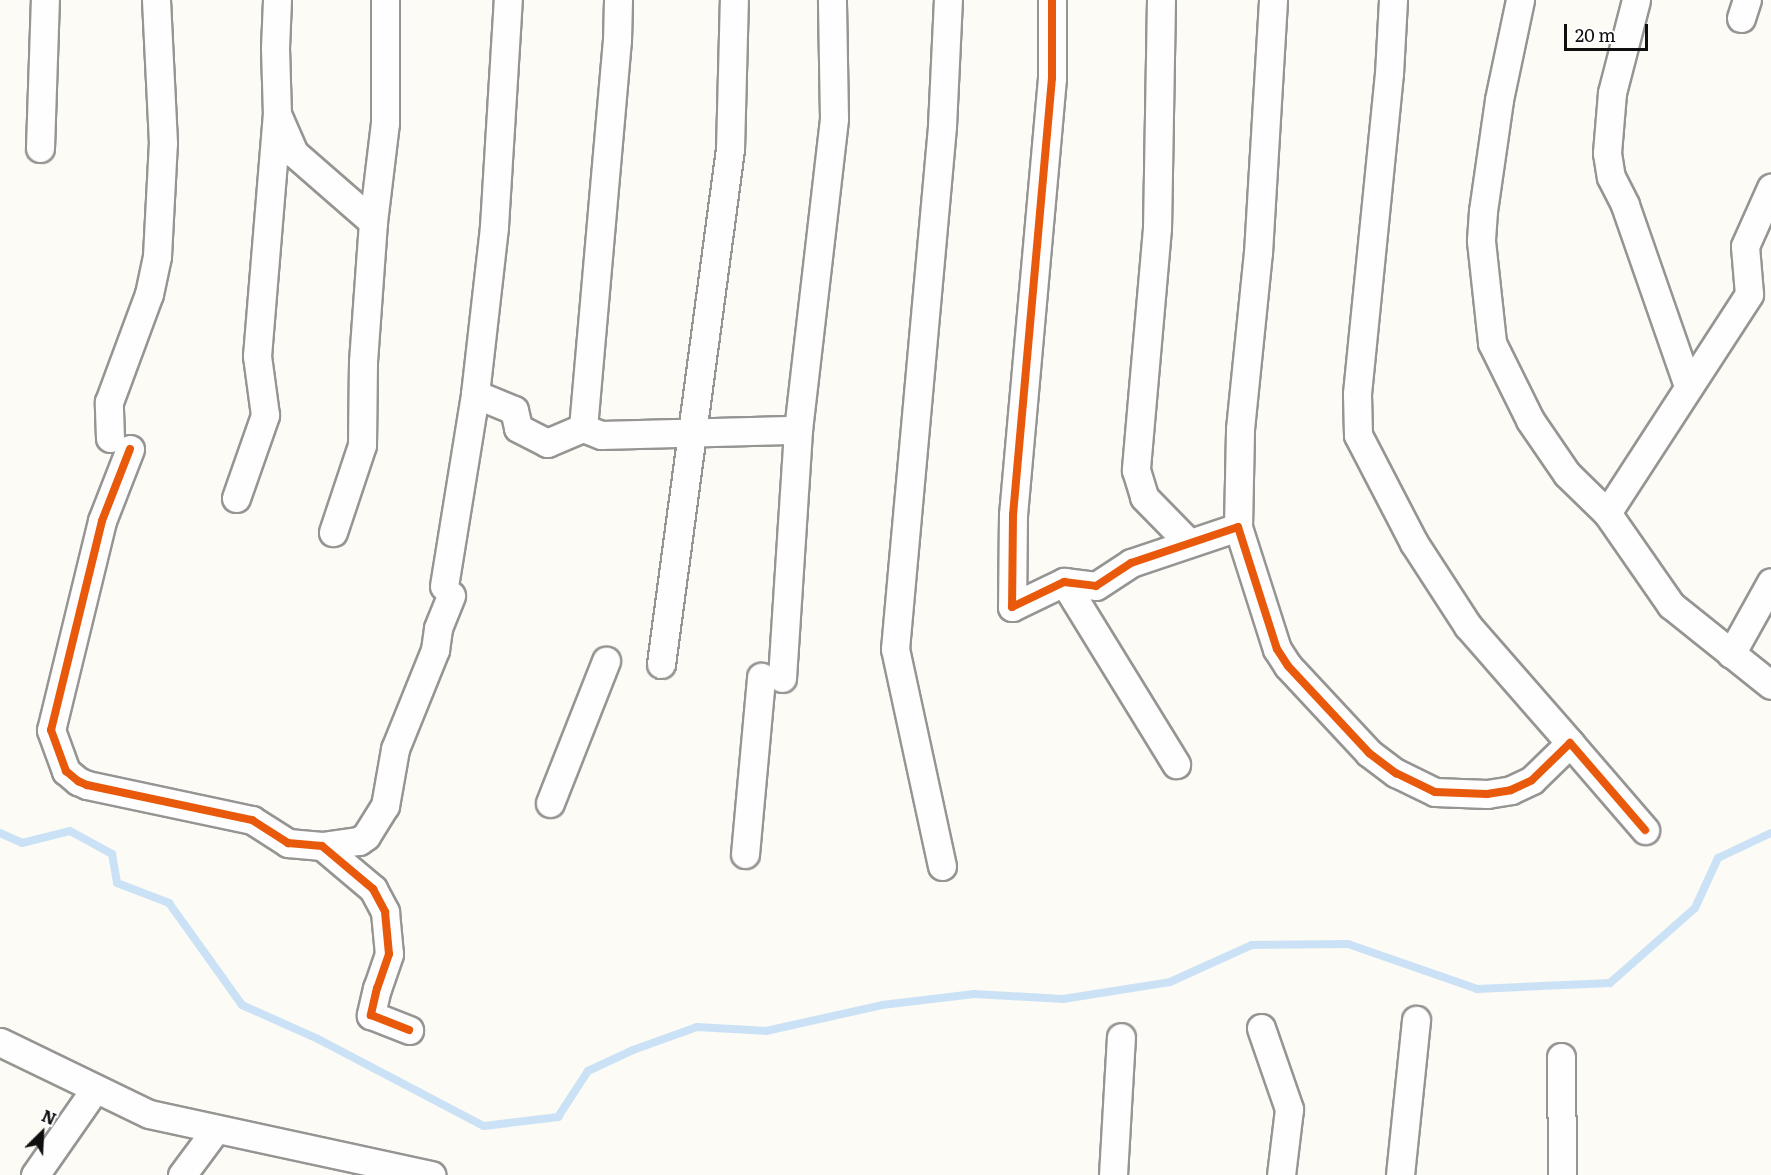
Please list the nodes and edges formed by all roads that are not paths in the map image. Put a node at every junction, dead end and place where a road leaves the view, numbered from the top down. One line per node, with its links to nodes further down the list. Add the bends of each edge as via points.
1 (45, 0): 17 (street)
2 (156, 0): 40 (street, via 164,143 157,256 149,294 109,402 120,444 51,730 66,771 87,785 252,820 288,843)
3 (277, 0): 16 (street)
4 (385, 0): 19 (street, via 385,123)
5 (508, 0): 21 (street, via 494,226)
6 (618, 0): 22 (street)
7 (734, 0): 24 (street, via 730,149)
8 (832, 0): 23 (street, via 834,117)
9 (948, 0): 42 (street, via 942,126 895,649)
10 (1052, 0): 30 (street, via 1052,78 1013,515 1012,607)
11 (1161, 0): 29 (street, via 1157,228 1136,470 1143,497)
12 (1273, 0): 27 (street, via 1258,253 1240,429)
13 (1393, 0): 36 (street, via 1357,394 1358,435 1414,543 1468,626)
14 (1520, 0): 26 (street, via 1499,100 1483,211 1481,242 1492,343 1530,420 1567,474)
15 (1636, 0): 20 (street, via 1612,93 1607,153 1611,177 1625,206)
16 (277, 114): 19 (street, via 294,153); 25 (street, via 257,356 266,415)
17 (40, 148)
18 (1771, 189): 20 (street, via 1745,246 1749,294)
19 (373, 222): 28 (street, via 363,362 362,445)
20 (1688, 386): 26 (street)
21 (475, 394): 22 (street, via 514,410 518,428 547,443); 40 (street, via 435,650 395,749 385,806 359,841)
22 (583, 428): 24 (street, via 601,435)
23 (798, 430): 24 (street); 41 (street, via 772,678)
24 (694, 433): 34 (street)
25 (236, 498)
26 (1607, 513): 32 (street, via 1671,605)
27 (1238, 527): 29 (street); 36 (street, via 1277,649 1288,666 1370,753 1396,773 1435,792 1487,794 1511,790 1532,780)
28 (333, 532)
29 (1189, 543): 30 (street, via 1131,563 1096,586)
30 (1064, 582): 37 (street)
31 (1771, 582): 32 (street)
32 (1731, 654): 35 (street)
33 (606, 661): 38 (street)
34 (661, 664)
35 (1771, 685)
36 (1570, 743): 39 (street)
37 (1176, 764)
38 (550, 803)
39 (1645, 830)
40 (322, 846): 45 (street, via 373,889 385,912 389,954 371,1015)
41 (745, 854)
42 (942, 867)
43 (1416, 1020): 56 (street)
44 (1261, 1028): 55 (street, via 1289,1109)
45 (409, 1030)
46 (1121, 1037): 54 (street)
47 (0, 1042): 49 (street)
48 (1561, 1057): 57 (street)
49 (95, 1089): 50 (street, via 149,1114); 51 (street)
50 (216, 1129): 52 (street); 53 (street)
51 (35, 1175)
52 (182, 1175)
53 (432, 1175)
54 (1113, 1175)
55 (1281, 1175)
56 (1400, 1175)
57 (1562, 1175)

